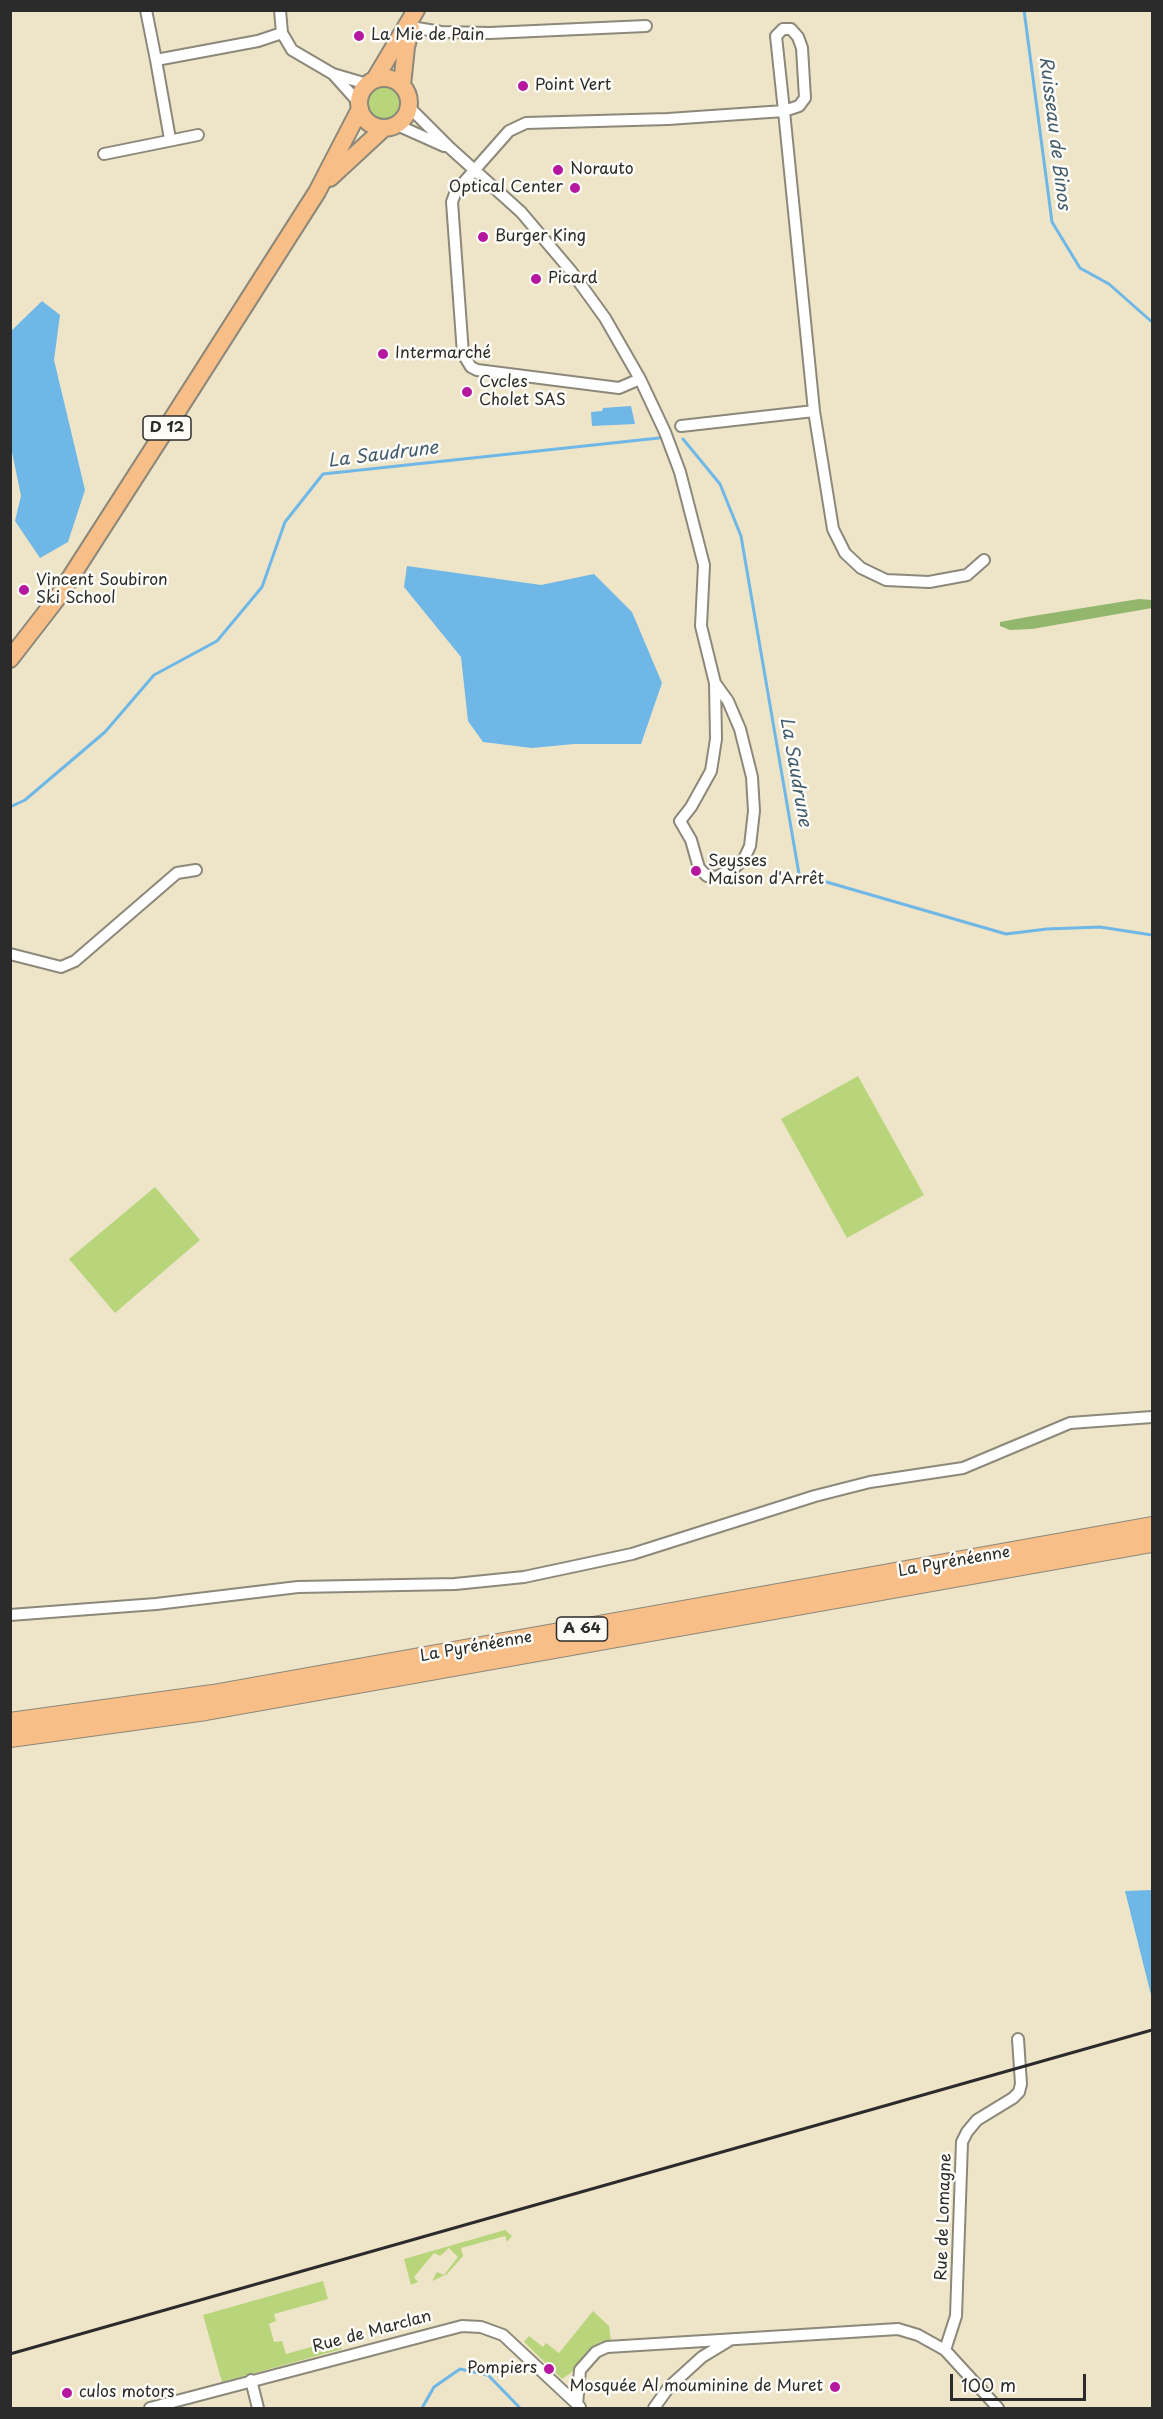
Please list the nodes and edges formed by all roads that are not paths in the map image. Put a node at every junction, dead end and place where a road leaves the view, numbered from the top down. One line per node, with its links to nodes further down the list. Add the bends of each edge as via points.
1 (146, 10): 6 (street)
2 (280, 10): 5 (street)
3 (414, 18): 4 (street, via 441,32); 8 (main road); 9 (main road)
4 (646, 26)
5 (282, 33): 6 (street); 7 (street, via 292,50)
6 (156, 60): 15 (street)
7 (333, 74): 8 (street); 10 (street)
8 (371, 81): 9 (main road, via 392,79); 10 (main road)
9 (402, 85): 11 (main road)
10 (359, 106): 13 (main road, via 369,123); 19 (main road, D 12)
11 (409, 107): 13 (main road, via 403,120); 16 (street)
12 (783, 111): 12 (street, via 776,36 783,29 791,29 802,48 805,98 799,106); 18 (street, via 526,123 509,130); 21 (street)
13 (390, 127): 16 (street); 19 (main road, D 12)
14 (198, 135): 15 (street)
15 (170, 139): 17 (street)
16 (450, 148): 18 (street)
17 (104, 154)
18 (474, 169): 20 (street, via 521,212 571,271 605,318); 20 (street, via 456,190 452,202 465,361 477,370 619,388)
19 (317, 192): 24 (main road, D 12, via 58,597)
20 (639, 379): 25 (street, via 672,452 694,523 704,565 701,626)
21 (814, 411): 22 (street); 23 (street, via 834,529 845,553 861,568 886,580 929,582 967,575)
22 (681, 426)
23 (984, 560)
24 (10, 659)
25 (715, 683): 25 (street, via 716,739 711,771 680,821 691,840 699,868 707,876 716,877 733,870 744,859 750,846 754,811 752,777 740,729)
26 (196, 870): 27 (street, via 177,873 75,961 61,967)
27 (10, 954)
28 (1152, 1417): 31 (street, via 1070,1423 963,1468 859,1485 632,1554 524,1577 455,1584 298,1587 156,1604)
29 (1152, 1527): 32 (highway, La Pyrénéenne / A 64, via 213,1695)
30 (1152, 1542): 33 (highway, La Pyrénéenne / A 64, via 206,1710)
31 (10, 1615)
32 (10, 1723)
33 (10, 1737)
34 (1018, 2038): 36 (street, Rue de Lomagne, via 1019,2092 977,2120 962,2142 956,2316)
35 (733, 2339): 36 (street, Rue de Marclan, via 898,2329); 38 (street, Rue de Marclan, via 607,2347 596,2352 580,2370); 41 (street, Rue de Marclan, via 702,2357 669,2387)
36 (945, 2350): 42 (street, Rue de Marclan)
37 (251, 2380): 38 (street, Rue de Marclan, via 450,2327 471,2326 503,2335); 39 (street, Rue de Marclan); 40 (street)
38 (579, 2407)
39 (150, 2409)
40 (258, 2409)
41 (654, 2409)
42 (998, 2409)

